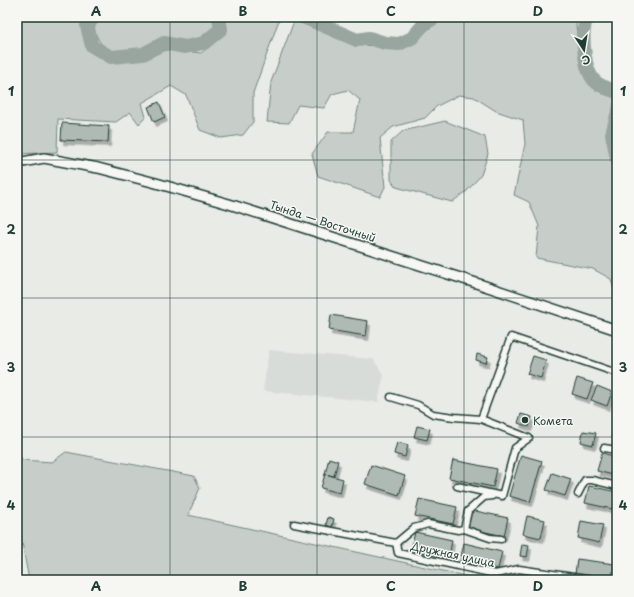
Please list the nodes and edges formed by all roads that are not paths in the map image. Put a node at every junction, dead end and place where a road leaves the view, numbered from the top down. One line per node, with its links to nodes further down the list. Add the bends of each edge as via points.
1 (17, 163): 2 (street, Тында — Восточный, via 44,158 98,168 163,185 251,211)
2 (617, 330)
3 (617, 373): 5 (street, via 511,337)
4 (391, 397): 5 (street, via 418,405 433,414)
5 (481, 419): 11 (street, via 529,438 515,448)
6 (604, 448): 7 (street)
7 (617, 450)
8 (457, 486): 11 (street)
9 (617, 486): 10 (street, via 585,480)
10 (578, 494)
11 (502, 496): 13 (street, via 484,496 473,505 468,510)
12 (294, 524): 15 (street, Дружная улица)
13 (464, 529): 14 (street); 15 (street, via 428,524 414,528)
14 (501, 540)
15 (396, 543): 16 (street, Дружная улица, via 398,553 495,574 519,569)
16 (594, 580)

